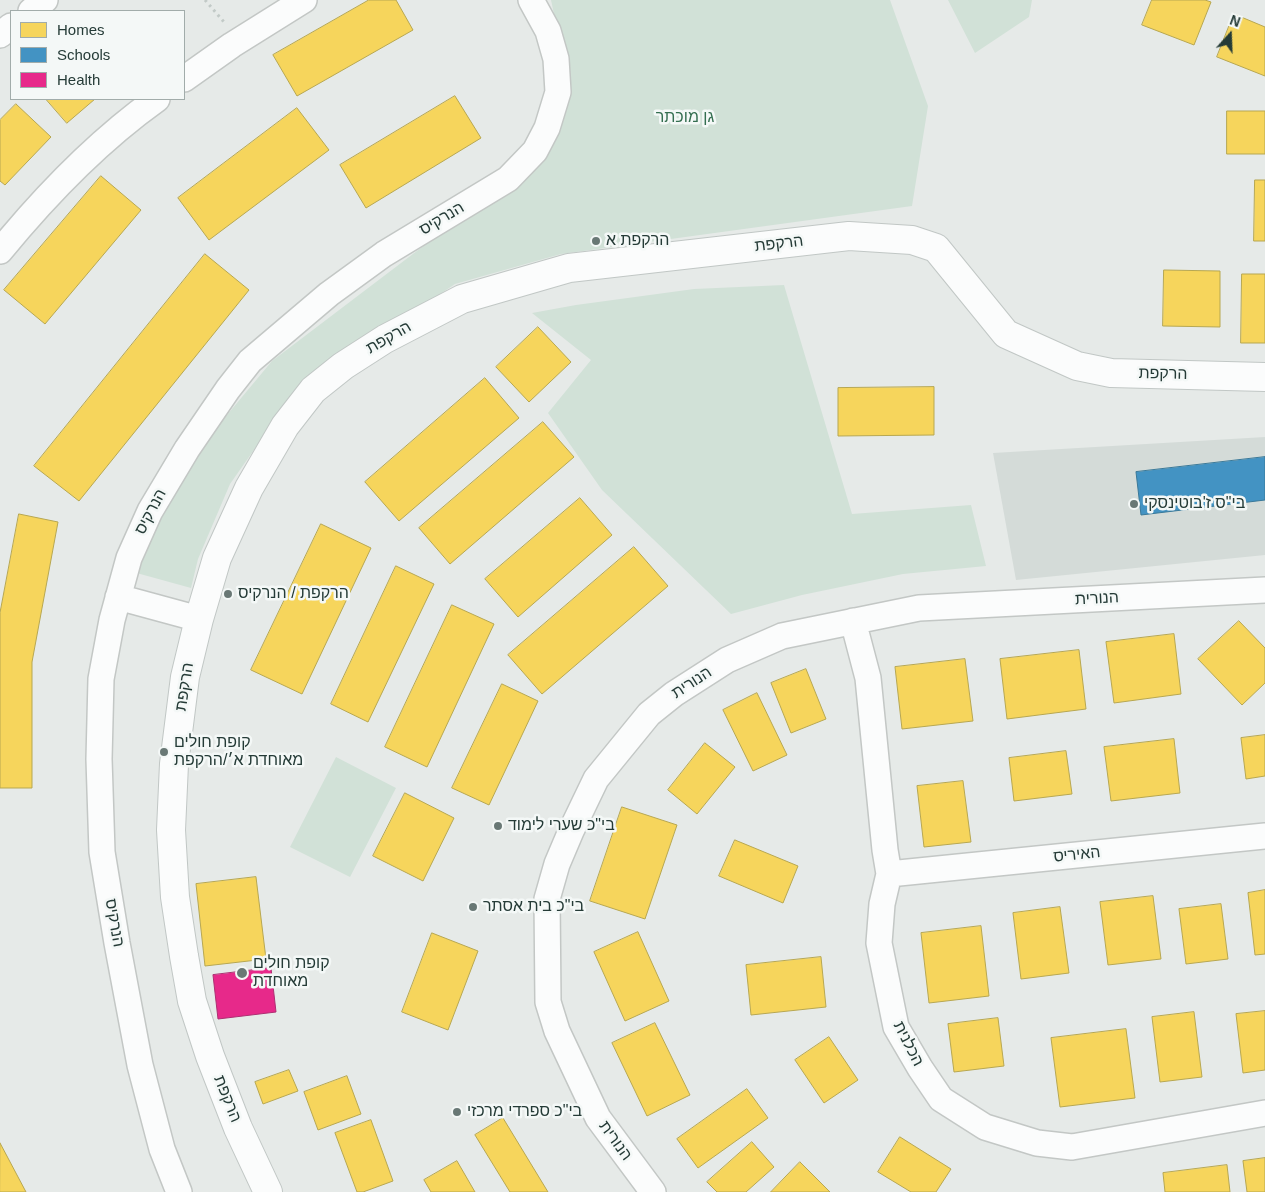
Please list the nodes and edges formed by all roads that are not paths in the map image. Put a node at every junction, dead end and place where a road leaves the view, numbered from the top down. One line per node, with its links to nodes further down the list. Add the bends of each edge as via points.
1 (45, 0): 4 (street)
2 (304, 0): 7 (street, via 232,44)
3 (531, 0): 12 (street, הנרקיס, via 548,31 556,59 558,92 547,128 535,151 508,179 384,254 329,294 250,361 187,449 150,511 129,558)
4 (32, 10)
5 (10, 27): 6 (street)
6 (0, 36)
7 (185, 78)
8 (156, 100): 9 (street, via 84,159)
9 (0, 251)
10 (1265, 376): 13 (street, הרקפת, via 1110,373 1077,366 1006,334 936,248 912,240 850,236 569,268 462,299 385,338 313,390 285,426 249,488 217,558)
11 (1265, 590): 14 (street, הנורית, via 919,608)
12 (118, 597): 13 (street); 18 (street, הנרקיס, via 101,679 98,759 102,852 140,1065 162,1148)
13 (199, 619): 19 (street, הרקפת, via 184,677 174,764 171,830 175,897 192,1001 238,1128)
14 (853, 621): 16 (street, הכלנית, via 868,678); 20 (street, הנורית, via 782,636 727,660 649,714 596,779 557,864 547,899 548,1002 557,1031 598,1118)
15 (1265, 836): 16 (street, האיריס)
16 (889, 874): 17 (street, הכלנית, via 882,904 879,944 896,1027 942,1099 985,1127 1037,1143 1072,1147)
17 (1265, 1113)
18 (179, 1192)
19 (268, 1192)
20 (653, 1192)

